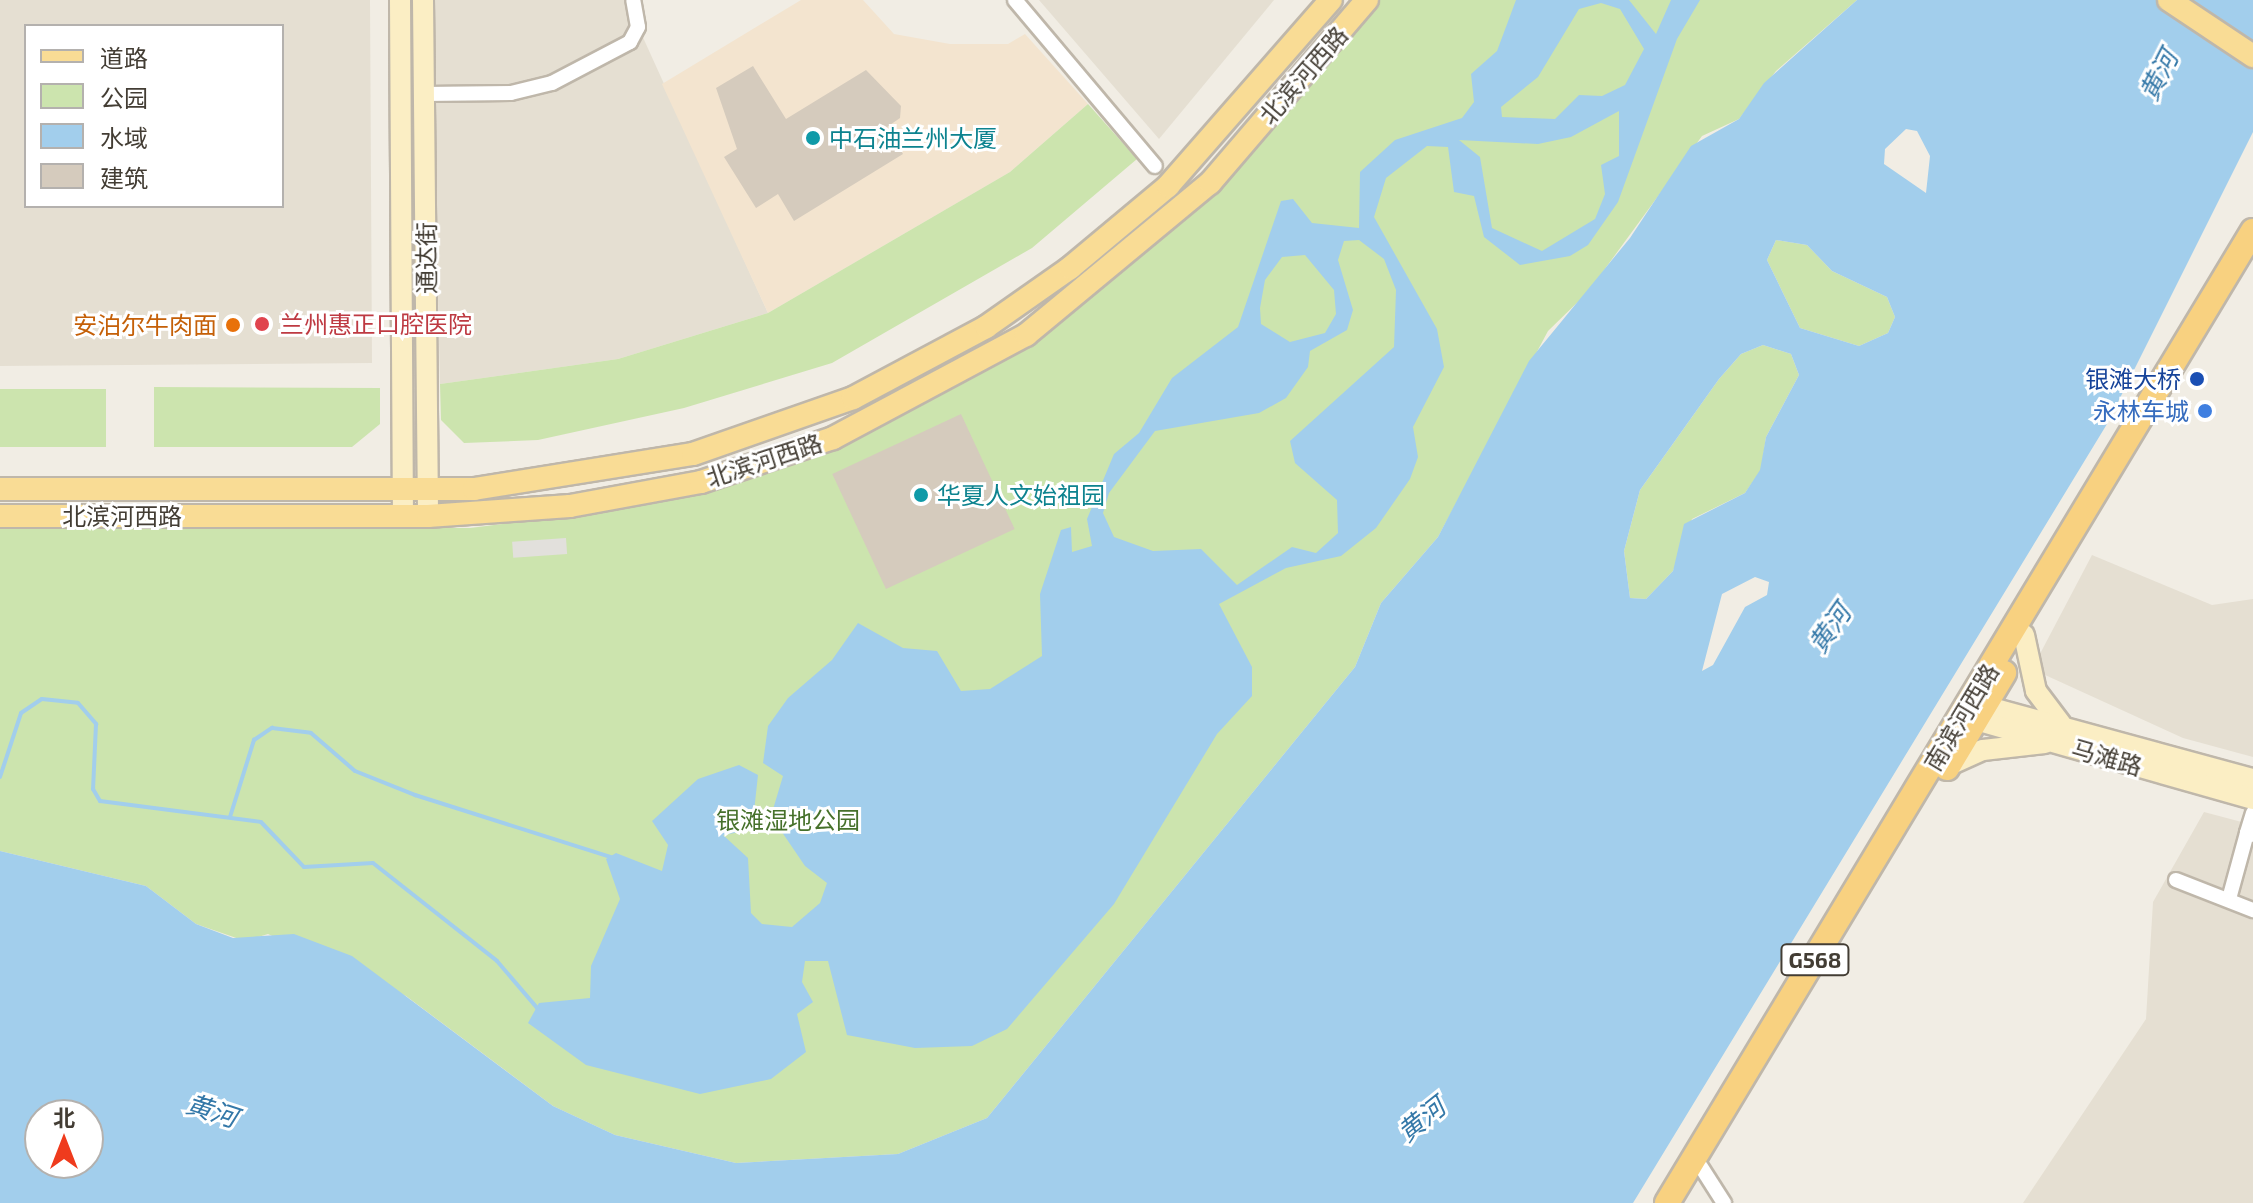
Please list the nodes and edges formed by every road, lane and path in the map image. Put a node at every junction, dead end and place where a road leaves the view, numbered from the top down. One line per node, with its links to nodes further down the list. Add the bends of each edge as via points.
1 (400, 0): 16 (main road, 通达街)
2 (423, 0): 11 (main road, 通达街)
3 (633, 0): 11 (street, via 638,27 630,42 552,83 511,93)
4 (1015, 0): 12 (street)
5 (1331, 0): 17 (main road, 北滨河西路, via 1168,186 986,327 853,398 693,454 571,478)
6 (1367, 0): 20 (main road, 北滨河西路, via 1210,183 1026,335 833,438 701,482 570,506)
7 (2169, 0): 10 (main road)
8 (2190, 0): 9 (main road)
9 (2253, 42)
10 (2253, 56)
11 (424, 94): 17 (main road, 通达街)
12 (1155, 166)
13 (2253, 231): 22 (highway, 南滨河西路 / G568)
14 (2253, 251): 21 (highway, 南滨河西路 / G568)
15 (0, 489): 16 (main road, 北滨河西路)
16 (403, 489): 17 (main road, 北滨河西路); 19 (main road, 通达街)
17 (426, 489): 20 (main road, 通达街)
18 (0, 516): 19 (main road, 北滨河西路)
19 (403, 516): 20 (main road, 北滨河西路)
20 (428, 516)
21 (2024, 635): 22 (highway, 南滨河西路 / G568); 23 (main road, via 2036,691)
22 (1974, 711): 23 (main road, 马滩路); 24 (highway, 南滨河西路 / G568); 33 (highway, 南滨河西路 / G568)
23 (2059, 733): 24 (main road, via 1983,750); 25 (main road, 马滩路); 26 (main road, 马滩路)
24 (1949, 765): 32 (highway, 南滨河西路 / G568)
25 (2253, 779)
26 (2253, 799)
27 (2253, 813): 28 (street)
28 (2250, 834): 30 (street)
29 (2176, 880): 30 (street)
30 (2229, 899): 31 (street)
31 (2253, 910)
32 (1701, 1167): 34 (highway, 南滨河西路 / G568); 35 (street)
33 (1667, 1203)
34 (1679, 1203)
35 (1724, 1203)

